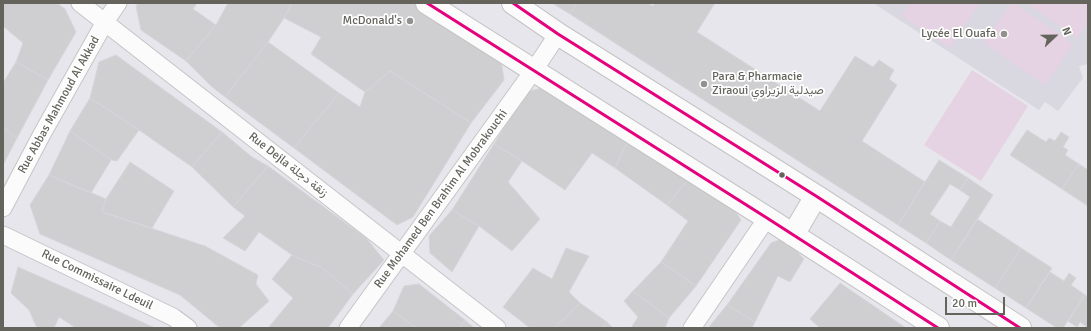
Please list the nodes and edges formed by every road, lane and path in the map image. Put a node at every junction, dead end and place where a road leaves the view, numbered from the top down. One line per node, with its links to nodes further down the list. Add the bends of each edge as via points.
1 (80, 3): 5 (street, Rue Dejla زنقة دجلة)
2 (118, 3): 5 (street, Rue Abbas Mahmoud Al Akkad)
3 (427, 3): 7 (main road)
4 (513, 3): 6 (main road)
5 (105, 22): 9 (street, Rue Abbas Mahmoud Al Akkad); 13 (street, Rue Dejla زنقة دجلة)
6 (558, 34): 7 (street, Rue Mohamed Ben Brahim Al Mobrakouchi); 8 (main road)
7 (534, 70): 10 (main road); 13 (street, Rue Mohamed Ben Brahim Al Mobrakouchi)
8 (816, 196): 12 (main road); 19 (main road)
9 (3, 208)
10 (767, 218): 12 (main road); 17 (street)
11 (3, 235): 14 (street, Rue Commissaire Ldeuil, via 173,317)
12 (793, 235): 18 (main road)
13 (402, 254): 15 (street, Rue Mohamed Ben Brahim Al Mobrakouchi); 16 (street, Rue Dejla زنقة دجلة)
14 (188, 328)
15 (348, 328)
16 (497, 328)
17 (692, 328)
18 (938, 328)
19 (1020, 328)

